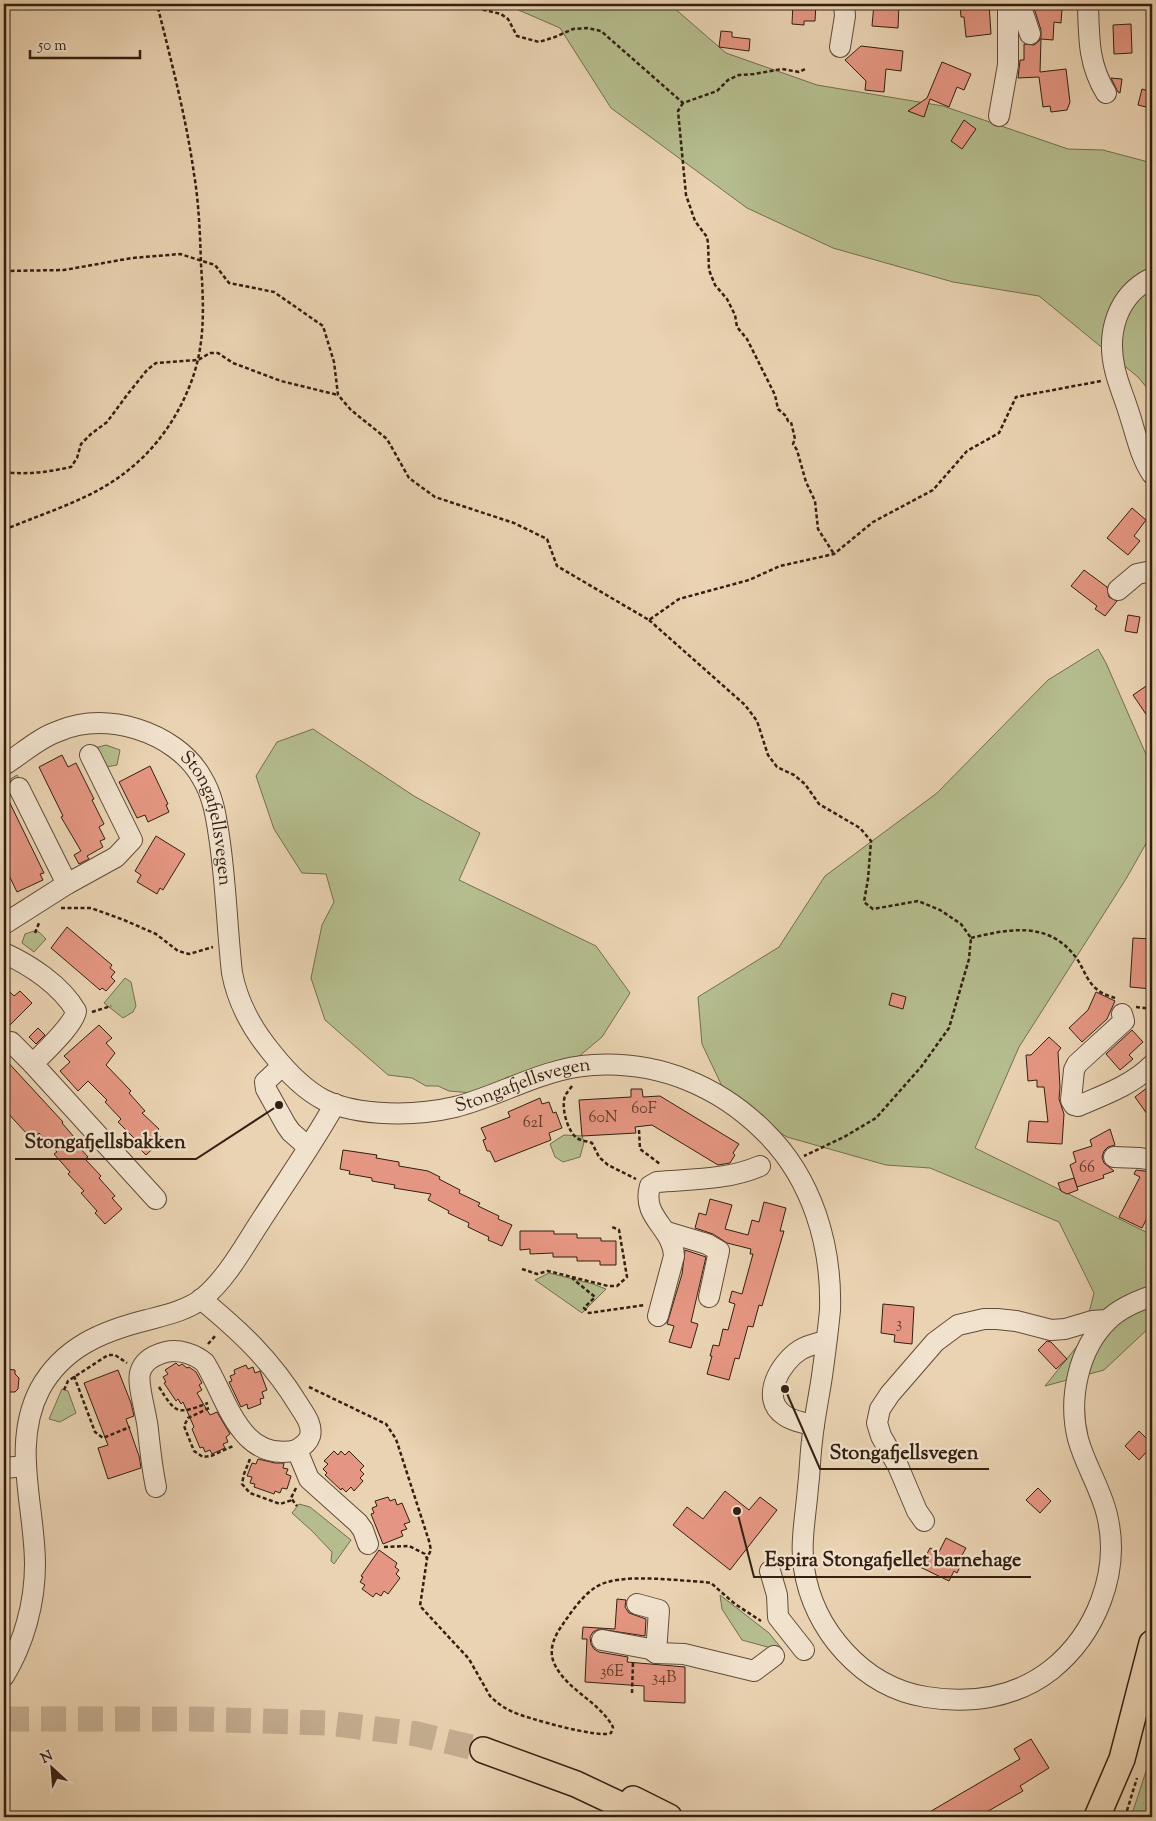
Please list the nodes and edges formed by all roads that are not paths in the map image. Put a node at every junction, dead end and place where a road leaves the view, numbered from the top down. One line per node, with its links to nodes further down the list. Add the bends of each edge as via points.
1 (844, 4): 6 (street)
2 (1008, 4): 8 (street, via 1008,65)
3 (1020, 4): 5 (street)
4 (1088, 4): 7 (street, via 1094,68)
5 (1030, 34)
6 (840, 47)
7 (1106, 93)
8 (999, 116)
9 (1152, 278): 10 (street, via 1124,301 1112,339 1117,378 1143,457)
10 (1152, 474)
11 (1152, 571): 12 (street, via 1137,574)
12 (1118, 590)
13 (90, 755): 16 (street, via 132,840 116,858)
14 (4, 765): 22 (street, Stongafjellsvegen, via 57,731 77,724 98,722 120,724 160,738 192,764 214,805 235,990 251,1026)
15 (19, 788): 16 (street)
16 (67, 884): 17 (street)
17 (4, 924)
18 (4, 953): 21 (street, via 41,975 76,1011 75,1017)
19 (1125, 1006): 23 (street, via 1124,1021 1077,1064 1071,1100 1078,1106 1113,1091)
20 (11, 1042): 21 (street)
21 (33, 1064): 29 (street)
22 (282, 1066): 24 (street, Stongafjellsvegen, via 309,1090); 25 (street, via 265,1082 266,1089 291,1132)
23 (1152, 1066)
24 (336, 1104): 25 (street); 36 (street, Stongafjellsvegen, via 387,1113 435,1111 479,1100 549,1072 591,1065 640,1066 692,1082 728,1102 763,1130 777,1144 804,1184 828,1263 831,1291)
25 (308, 1147): 33 (street, via 215,1288)
26 (1114, 1157): 27 (street)
27 (1152, 1160)
28 (760, 1166): 30 (street, via 732,1175 657,1182 650,1186 648,1200 651,1213)
29 (156, 1199)
30 (667, 1232): 32 (street, via 719,1251); 34 (street, via 674,1256)
31 (1152, 1296): 35 (street, Stongafjellsvegen)
32 (709, 1297)
33 (201, 1299): 38 (street, via 240,1332 283,1381 309,1423 310,1437); 39 (street, via 169,1314 91,1338 62,1360 49,1375 33,1406 28,1423)
34 (659, 1309)
35 (1107, 1320): 37 (street, Stongafjellsvegen, via 1087,1351 1075,1393 1078,1441 1110,1526 1111,1557 1104,1592 1088,1629 1068,1655 1044,1676 998,1696 947,1700 913,1695 868,1673 834,1639 812,1599 804,1569 804,1530); 42 (street, Stongafjellsvegen, via 1051,1330 1016,1321 984,1319 958,1326 935,1342 890,1394 880,1409 878,1423 881,1436)
36 (826, 1341): 37 (street, Stongafjellsvegen); 37 (street, via 799,1350 774,1380 772,1394 783,1415)
37 (814, 1425)
38 (297, 1450): 41 (street, via 277,1451 252,1441 237,1424 210,1372 197,1356 174,1351 163,1353 145,1362 140,1373); 43 (street, via 309,1479 358,1523)
39 (26, 1466): 40 (street); 52 (street, via 35,1556 33,1591 18,1649)
40 (4, 1468)
41 (156, 1487)
42 (924, 1521)
43 (368, 1544)
44 (770, 1571): 48 (street, via 777,1595 778,1617)
45 (638, 1604): 49 (street, via 658,1610)
46 (602, 1640): 49 (street, via 634,1645)
47 (1152, 1643): 51 (main road)
48 (804, 1650)
49 (656, 1653): 50 (street, via 684,1654 754,1671)
50 (774, 1656)
51 (1148, 1670): 54 (main road)
52 (4, 1676)
53 (483, 1750): 55 (main road)
54 (1122, 1759): 59 (main road); 60 (main road, via 1125,1781)
55 (605, 1798): 56 (main road, via 614,1813); 57 (main road); 58 (main road, via 622,1793)
56 (621, 1817)
57 (646, 1817)
58 (669, 1817)
59 (1097, 1817)
60 (1113, 1817)

